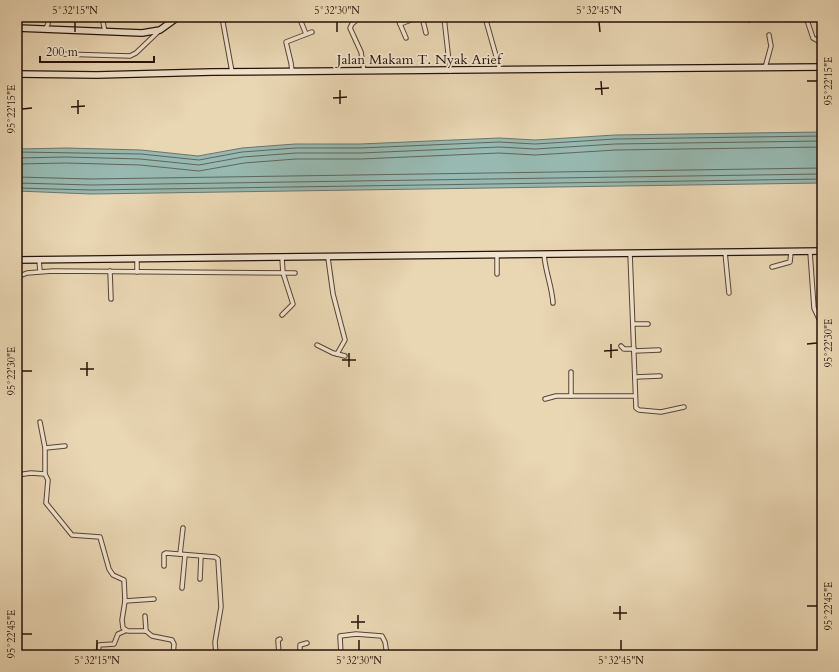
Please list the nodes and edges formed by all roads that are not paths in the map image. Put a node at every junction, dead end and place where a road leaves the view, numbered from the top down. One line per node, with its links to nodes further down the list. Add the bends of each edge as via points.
1 (48, 17): 14 (street)
2 (102, 17): 16 (street)
3 (178, 17): 15 (street)
4 (224, 17): 30 (street)
5 (300, 17): 19 (street)
6 (360, 17): 28 (street, via 350,28 361,52)
7 (397, 17): 12 (street)
8 (420, 17): 12 (street); 18 (street)
9 (444, 17): 29 (street)
10 (485, 17): 26 (street)
11 (806, 17): 22 (street, via 813,38)
12 (400, 24): 21 (street)
13 (17, 28): 14 (street)
14 (46, 28): 16 (street)
15 (160, 30): 16 (street, via 142,33); 23 (street, via 130,56)
16 (105, 32)
17 (312, 32): 19 (street)
18 (426, 33)
19 (306, 34): 27 (street, via 286,42)
20 (769, 35): 25 (street, via 771,46)
21 (406, 38)
22 (822, 44)
23 (61, 54)
24 (822, 67): 25 (street, Jalan Makam T. Nyak Arief)
25 (765, 68): 26 (street, Jalan Makam T. Nyak Arief)
26 (500, 70): 29 (street, Jalan Makam T. Nyak Arief)
27 (292, 71): 28 (street, Jalan Makam T. Nyak Arief); 30 (street, Jalan Makam T. Nyak Arief)
28 (364, 71): 29 (street, Jalan Makam T. Nyak Arief)
29 (450, 71)
30 (232, 72): 31 (street, Jalan Makam T. Nyak Arief)
31 (17, 74)
32 (822, 251): 33 (street)
33 (810, 253): 37 (street); 58 (street, via 814,308)
34 (497, 256): 35 (street); 39 (street); 50 (street)
35 (545, 256): 36 (street); 54 (street, via 545,268 550,277)
36 (630, 256): 38 (street); 56 (street)
37 (791, 256): 38 (street); 44 (street, via 788,263)
38 (725, 257): 52 (street)
39 (328, 258): 42 (street); 63 (street, via 333,294 345,340)
40 (17, 260): 41 (street)
41 (39, 260): 43 (street); 47 (street)
42 (283, 260): 43 (street); 48 (street)
43 (137, 261): 46 (street)
44 (772, 267)
45 (110, 271): 46 (street); 47 (street); 53 (street)
46 (137, 271): 48 (street)
47 (40, 272): 51 (street)
48 (283, 272): 49 (street); 55 (street, via 293,304)
49 (295, 273)
50 (497, 274)
51 (17, 277)
52 (729, 293)
53 (111, 299)
54 (554, 303)
55 (282, 315)
56 (633, 324): 57 (street); 61 (street)
57 (648, 324)
58 (822, 331)
59 (317, 345): 63 (street)
60 (621, 346): 61 (street)
61 (634, 350): 62 (street); 67 (street)
62 (659, 350)
63 (337, 354): 64 (street)
64 (345, 356)
65 (571, 372): 68 (street)
66 (660, 376): 67 (street)
67 (635, 377): 69 (street)
68 (571, 396): 69 (street); 70 (street)
69 (635, 396): 71 (street, via 638,410 661,412)
70 (545, 399)
71 (684, 407)
72 (40, 422): 74 (street)
73 (65, 446): 74 (street)
74 (45, 448): 75 (street)
75 (45, 474): 76 (street); 85 (street, via 48,480 47,505 72,535 100,536 108,567 113,575 124,580)
76 (17, 475)
77 (183, 528): 78 (street)
78 (180, 554): 79 (street); 81 (street, via 165,553)
79 (185, 555): 80 (street); 83 (street)
80 (201, 556): 82 (street); 93 (street, via 218,559 220,607 215,642)
81 (164, 566)
82 (200, 578)
83 (182, 588)
84 (154, 600): 85 (street)
85 (126, 601): 87 (street, via 122,624)
86 (145, 616): 88 (street)
87 (126, 631): 88 (street); 91 (street, via 118,634 114,644 99,645)
88 (146, 631): 92 (street, via 152,636 173,641)
89 (280, 639): 94 (street)
90 (307, 643): 95 (street, via 300,645)
91 (98, 655)
92 (173, 655)
93 (216, 655)
94 (279, 655)
95 (300, 655)
96 (341, 655): 97 (street, via 340,636 356,634 382,636)
97 (387, 655)

